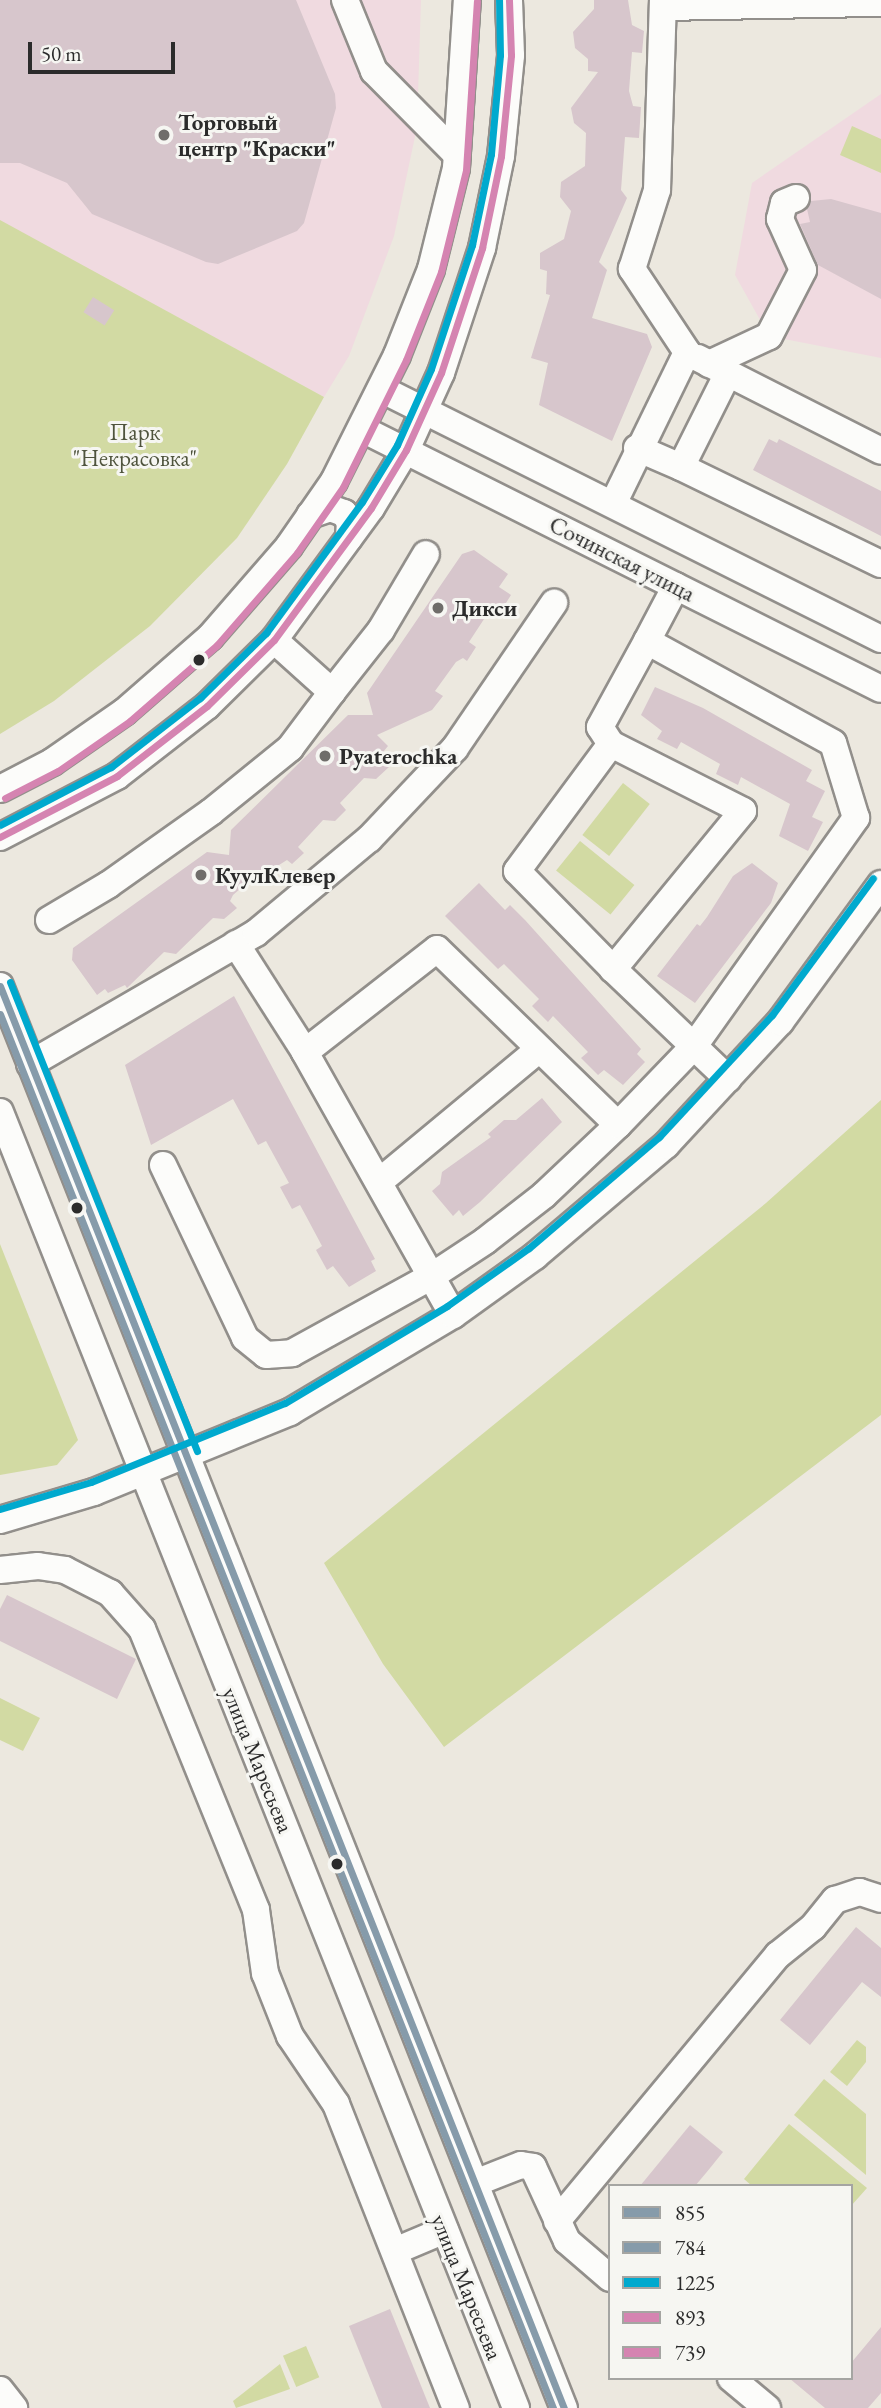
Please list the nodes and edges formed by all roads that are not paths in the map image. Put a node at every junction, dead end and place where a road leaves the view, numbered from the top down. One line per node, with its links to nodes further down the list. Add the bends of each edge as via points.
1 (345, 0): 6 (street, via 374,71)
2 (467, 0): 6 (street)
3 (509, 0): 10 (street, via 511,55 501,156 482,248)
4 (881, 3): 5 (street)
5 (663, 4): 8 (street, via 657,190 632,269)
6 (457, 155): 9 (street, via 431,269)
7 (796, 198): 8 (street, via 784,203 780,219 803,270 769,336)
8 (708, 363): 12 (street); 14 (street); 15 (street)
9 (381, 389): 10 (street, Сочинская улица); 11 (street)
10 (424, 410): 13 (street); 16 (street, Сочинская улица)
11 (362, 429): 13 (street, Сочинская улица); 17 (street)
12 (637, 448): 15 (street); 16 (street)
13 (406, 450): 18 (street); 21 (street, Сочинская улица)
14 (881, 451)
15 (681, 467): 20 (street)
16 (613, 504): 23 (street, Сочинская улица)
17 (310, 515): 18 (street, via 330,508 344,513 350,522); 29 (street, via 210,637 124,712)
18 (349, 538): 24 (street)
19 (426, 554): 27 (street, via 381,630)
20 (881, 564)
21 (676, 586): 25 (street); 26 (street, Сочинская улица)
22 (554, 603): 34 (street, via 455,748 369,839)
23 (881, 639)
24 (274, 640): 27 (street); 30 (street, via 207,706 117,776)
25 (647, 641): 28 (street, via 600,726); 37 (street, via 833,744 856,818)
26 (881, 689)
27 (332, 692): 33 (street, via 290,748 211,812 108,885)
28 (611, 744): 35 (street, via 517,870); 35 (street, via 743,811)
29 (10, 784): 30 (street, via 6,804 16,817)
30 (37, 818): 31 (street)
31 (0, 837)
32 (881, 884): 41 (street, via 780,1022)
33 (49, 920)
34 (236, 944): 39 (street); 40 (street)
35 (613, 969): 37 (street)
36 (0, 986): 40 (street, улица Маресьева)
37 (694, 1046): 41 (street); 43 (street)
38 (539, 1049): 39 (street, via 437,949); 43 (street); 45 (street)
39 (305, 1052): 45 (street)
40 (30, 1064): 48 (street, улица Маресьева)
41 (728, 1079): 47 (street, via 656,1153 535,1256)
42 (0, 1112): 49 (street, улица Маресьева)
43 (618, 1125): 46 (street, via 544,1195)
44 (163, 1164): 46 (street, via 245,1338 265,1355 292,1353)
45 (379, 1182): 46 (street)
46 (432, 1276): 47 (street)
47 (453, 1315): 48 (street, via 290,1412)
48 (187, 1455): 49 (street); 53 (street, улица Маресьева)
49 (144, 1471): 50 (street, via 94,1492); 55 (street, улица Маресьева)
50 (0, 1520)
51 (0, 1570): 56 (street, via 38,1566 65,1570 110,1593 142,1629 256,1910 265,1973 289,2036 336,2104)
52 (881, 1899): 54 (street, via 860,1892 835,1900 813,1927 778,1955)
53 (475, 2183): 54 (street, via 530,2165 539,2173); 63 (street, улица Маресьева)
54 (558, 2221): 57 (street, via 569,2244)
55 (445, 2230): 56 (street); 62 (street, улица Маресьева)
56 (394, 2251): 61 (street)
57 (608, 2276)
58 (733, 2380): 64 (street)
59 (0, 2390): 60 (street)
60 (14, 2408)
61 (456, 2408)
62 (516, 2408)
63 (564, 2408)
64 (767, 2408)

